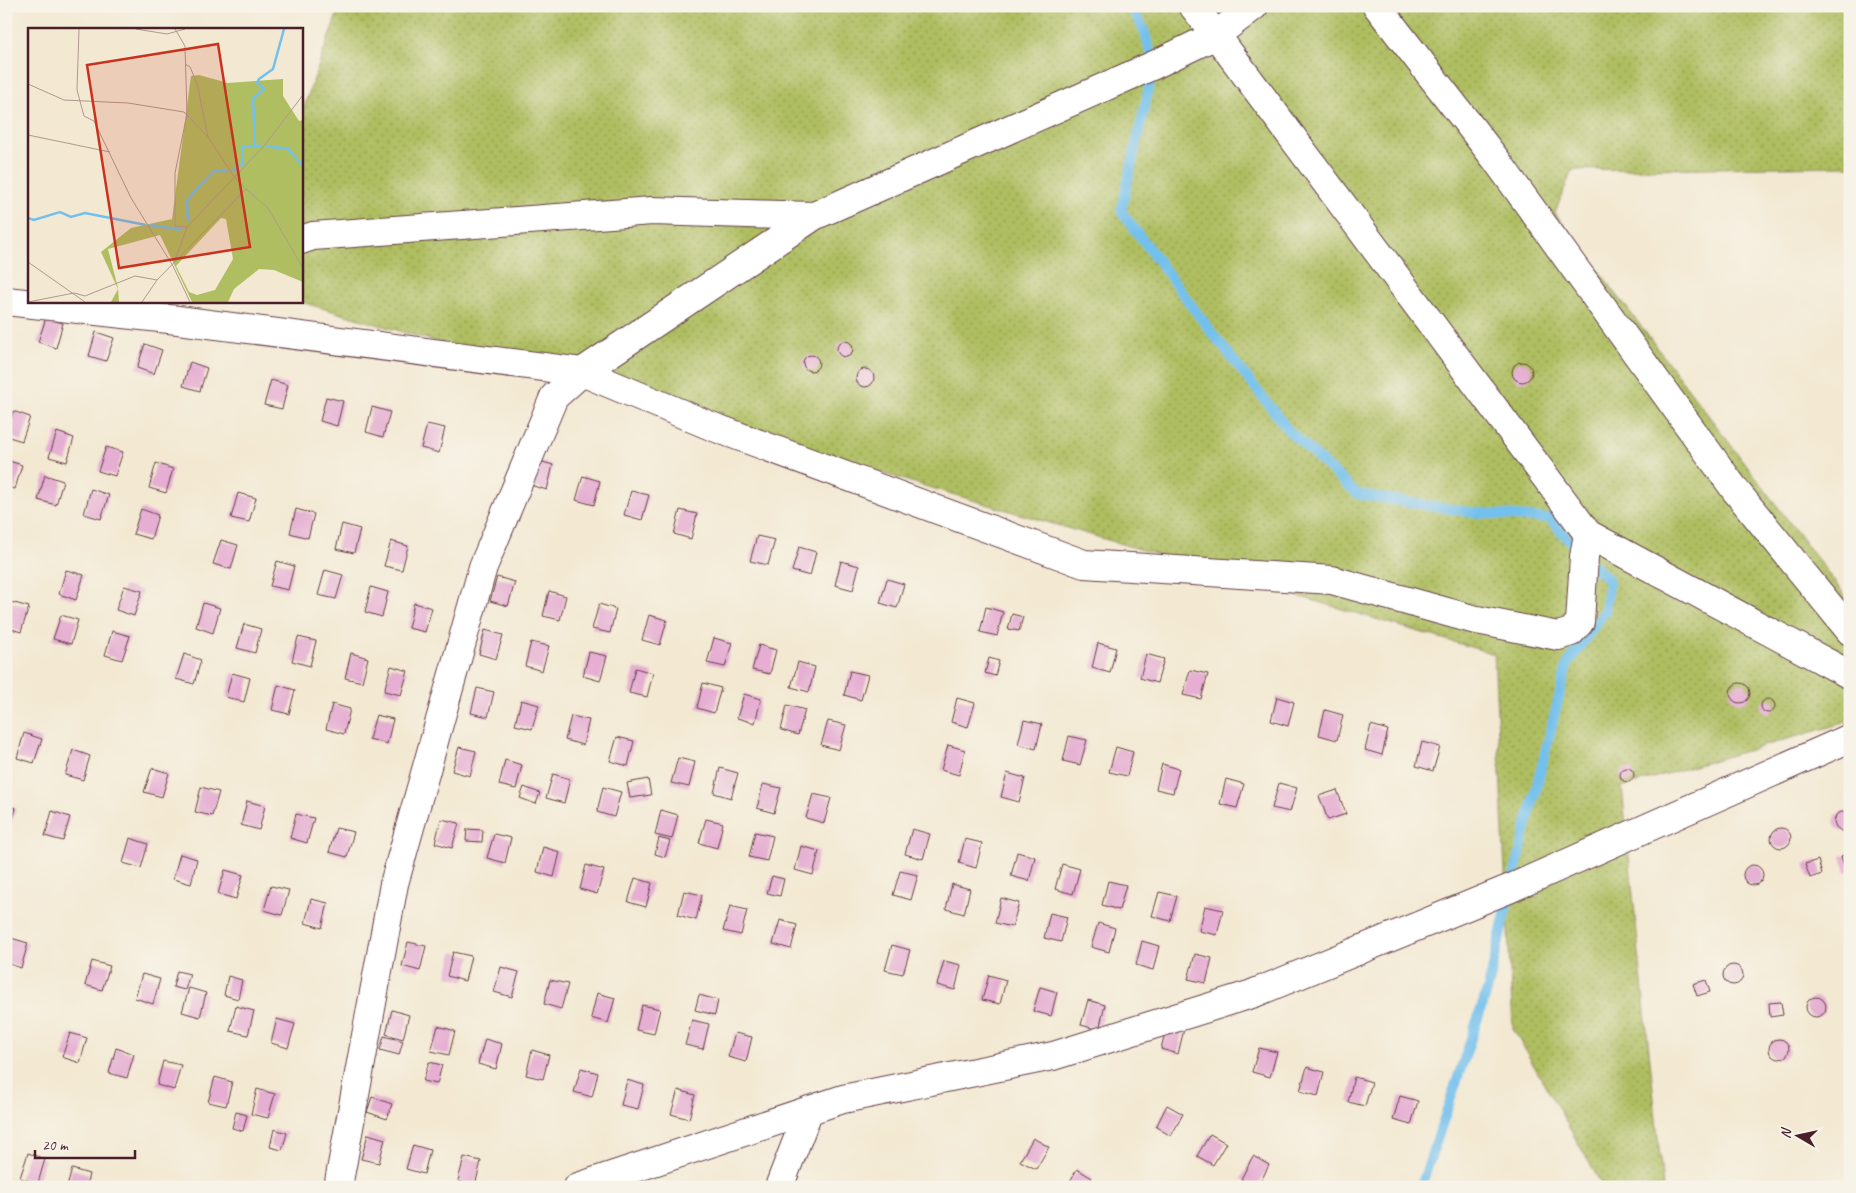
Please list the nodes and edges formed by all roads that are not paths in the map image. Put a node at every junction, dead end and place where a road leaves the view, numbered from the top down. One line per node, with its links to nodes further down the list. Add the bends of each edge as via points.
1 (1192, 6): 4 (street)
2 (1254, 6): 4 (street)
3 (1377, 6): 11 (street, via 1498,160 1736,491)
4 (1216, 35): 5 (street); 10 (street)
5 (814, 216): 6 (street, via 652,211 313,236); 9 (street)
6 (302, 240)
7 (6, 301): 8 (street)
8 (138, 308): 9 (street)
9 (582, 372): 10 (street, via 711,426 1084,564 1332,580 1472,619 1558,636 1572,632 1580,622); 15 (street, via 554,397 483,567 394,884)
10 (1588, 534): 12 (street)
11 (1850, 631)
12 (1850, 675)
13 (1850, 738): 14 (street, via 1512,888 1252,994 1053,1056 843,1099)
14 (808, 1110): 16 (street); 17 (street)
15 (338, 1187)
16 (578, 1187)
17 (779, 1187)

